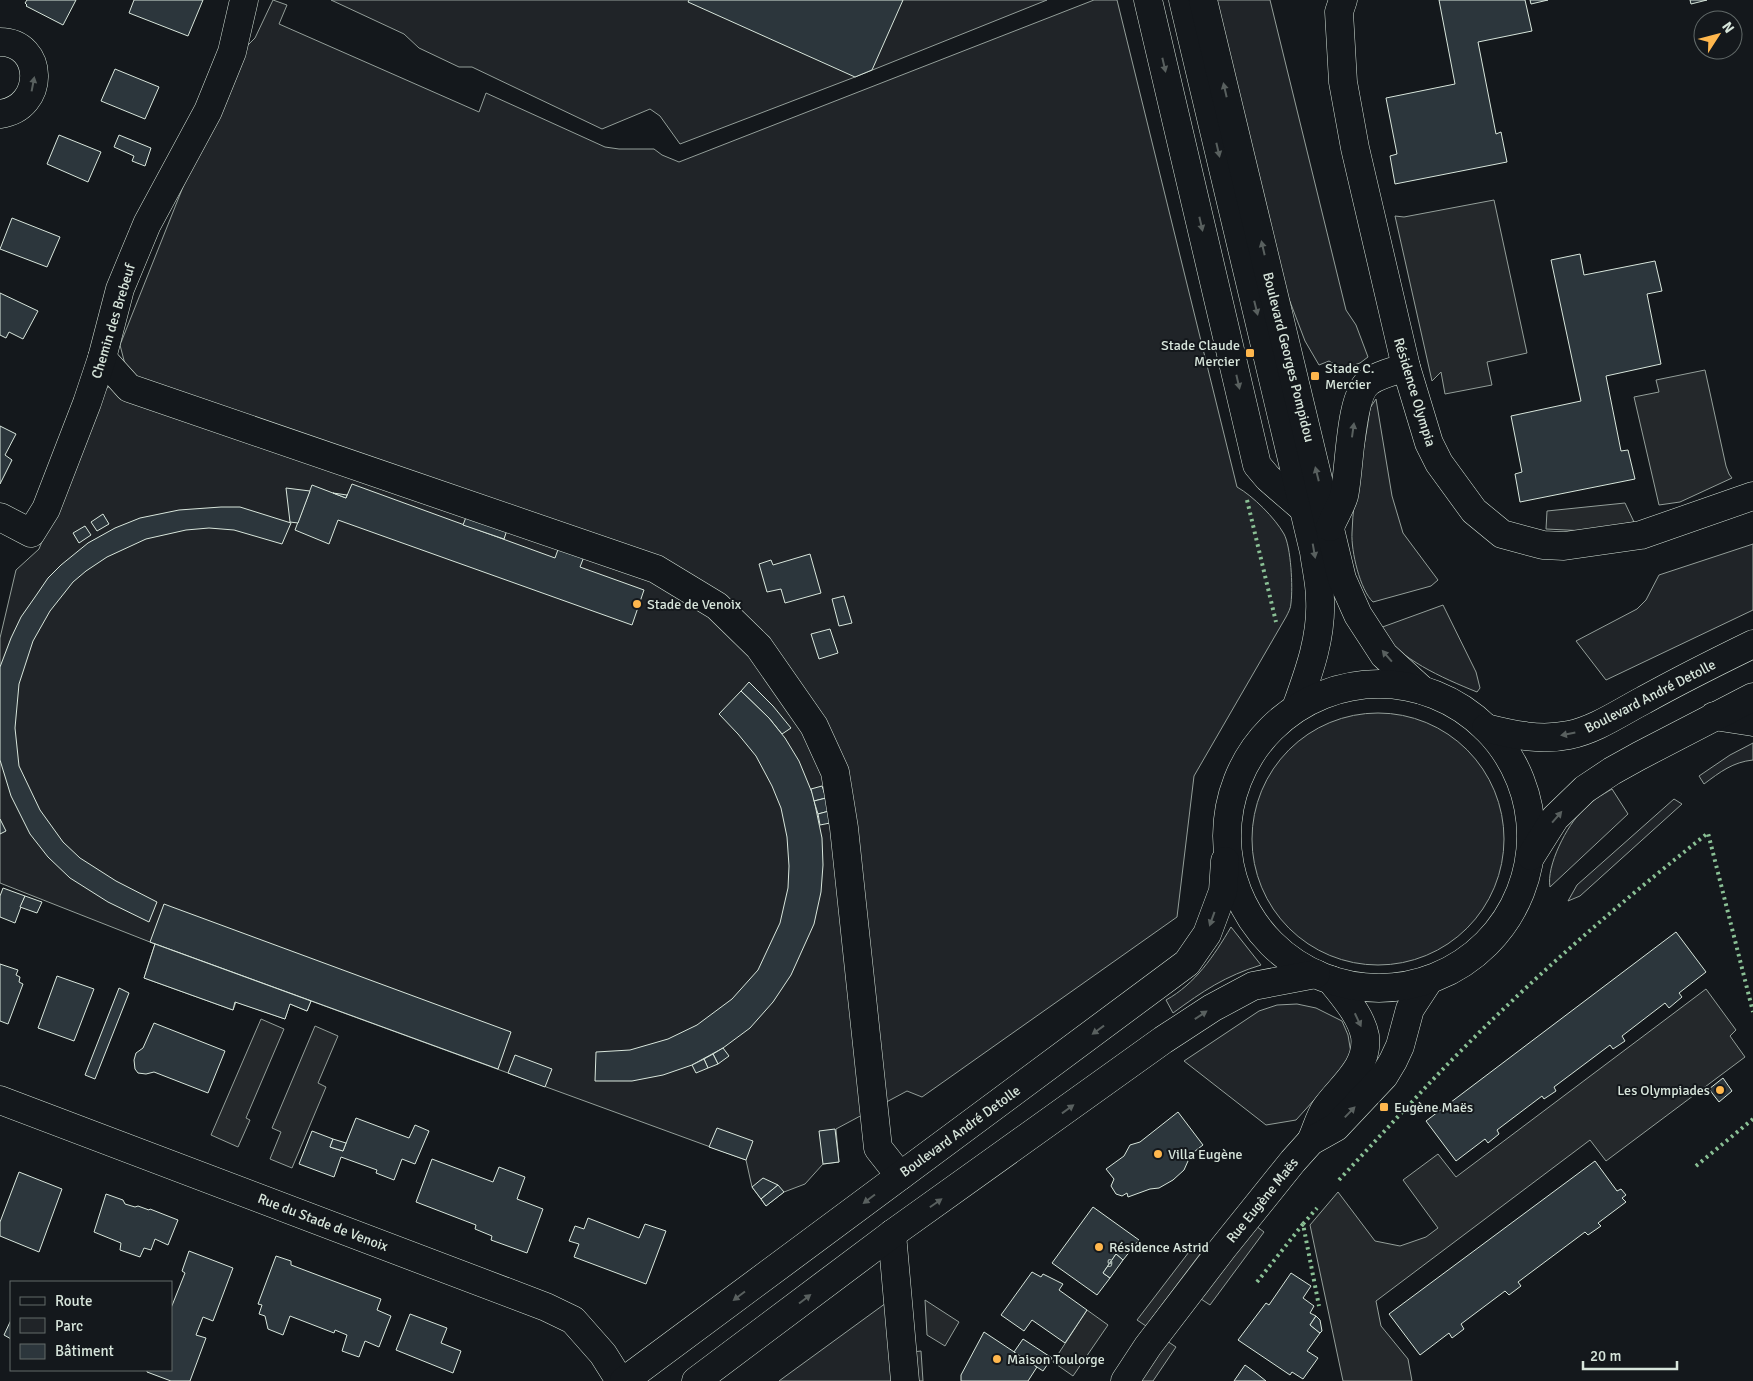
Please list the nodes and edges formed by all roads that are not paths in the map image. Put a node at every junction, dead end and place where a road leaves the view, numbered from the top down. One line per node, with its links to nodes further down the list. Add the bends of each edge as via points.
1 (244, 0): 8 (street, Chemin des Brebeuf, via 232,52 208,111 147,224 120,289)
2 (1148, 0): 11 (street, one-way to 11, via 1257,465)
3 (1183, 0): 11 (street, Boulevard Georges Pompidou, one-way to 11)
4 (1203, 0): 13 (street, Boulevard Georges Pompidou, one-way to 4)
5 (1343, 0): 9 (street, Résidence Olympia, via 1339,12 1343,82 1354,148)
6 (0, 42): 7 (street, one-way to 6, via 21,107 35,79 30,59 23,51)
7 (0, 114)
8 (102, 358): 12 (street, Chemin des Brebeuf, via 46,508 31,533); 27 (street, via 129,388 656,569 717,606 759,647 814,726 835,772 844,828 878,1148)
9 (1406, 367): 10 (street, Résidence Olympia, via 1429,443 1439,463 1474,511 1502,534 1543,545 1564,546 1641,535); 13 (street, one-way to 9, via 1344,496 1354,422 1363,388 1369,381)
10 (1753, 496)
11 (1305, 510): 17 (street, Boulevard Georges Pompidou, one-way to 17, via 1314,552 1320,614 1314,658)
12 (0, 517)
13 (1330, 527): 15 (street, Boulevard Georges Pompidou, one-way to 13, via 1384,655 1358,615 1342,579)
14 (1753, 644): 20 (street, Boulevard André Detolle, one-way to 20, via 1583,731 1542,738 1516,736)
15 (1422, 690): 17 (street, via 1374,683 1336,690); 20 (street, via 1462,709)
16 (1753, 697): 18 (street)
17 (1296, 708): 21 (street, via 1262,739 1238,779 1230,806)
18 (1714, 716): 19 (street); 22 (street, one-way to 18, via 1555,818 1585,789)
19 (1753, 722)
20 (1486, 728): 22 (street, via 1502,747 1526,793 1532,834)
21 (1228, 837): 23 (street, via 1236,887 1248,912 1264,935 1288,956); 27 (street, Boulevard André Detolle, one-way to 27, via 1223,891 1207,934 1187,964)
22 (1530, 858): 24 (street, via 1519,895 1487,944 1467,961)
23 (1323, 977): 24 (street, via 1356,986 1380,988); 26 (street, Rue Eugène Maës, one-way to 26, via 1356,1015 1365,1035 1364,1054 1354,1075 1324,1110); 28 (street, one-way to 23, via 1212,1008 1253,986)
24 (1429, 980): 26 (street, Rue Eugène Maës, one-way to 24, via 1336,1126 1384,1076 1400,1046 1410,1009)
25 (0, 1100): 29 (street, Rue du Stade de Venoix, via 546,1307 573,1320 603,1354)
26 (1311, 1141): 33 (street, Rue Eugène Maës, via 1223,1248)
27 (900, 1176): 30 (street, Boulevard André Detolle, one-way to 30)
28 (892, 1234): 31 (street, one-way to 28); 32 (street)
29 (620, 1381)
30 (624, 1381)
31 (696, 1381)
32 (905, 1381)
33 (1125, 1381)

